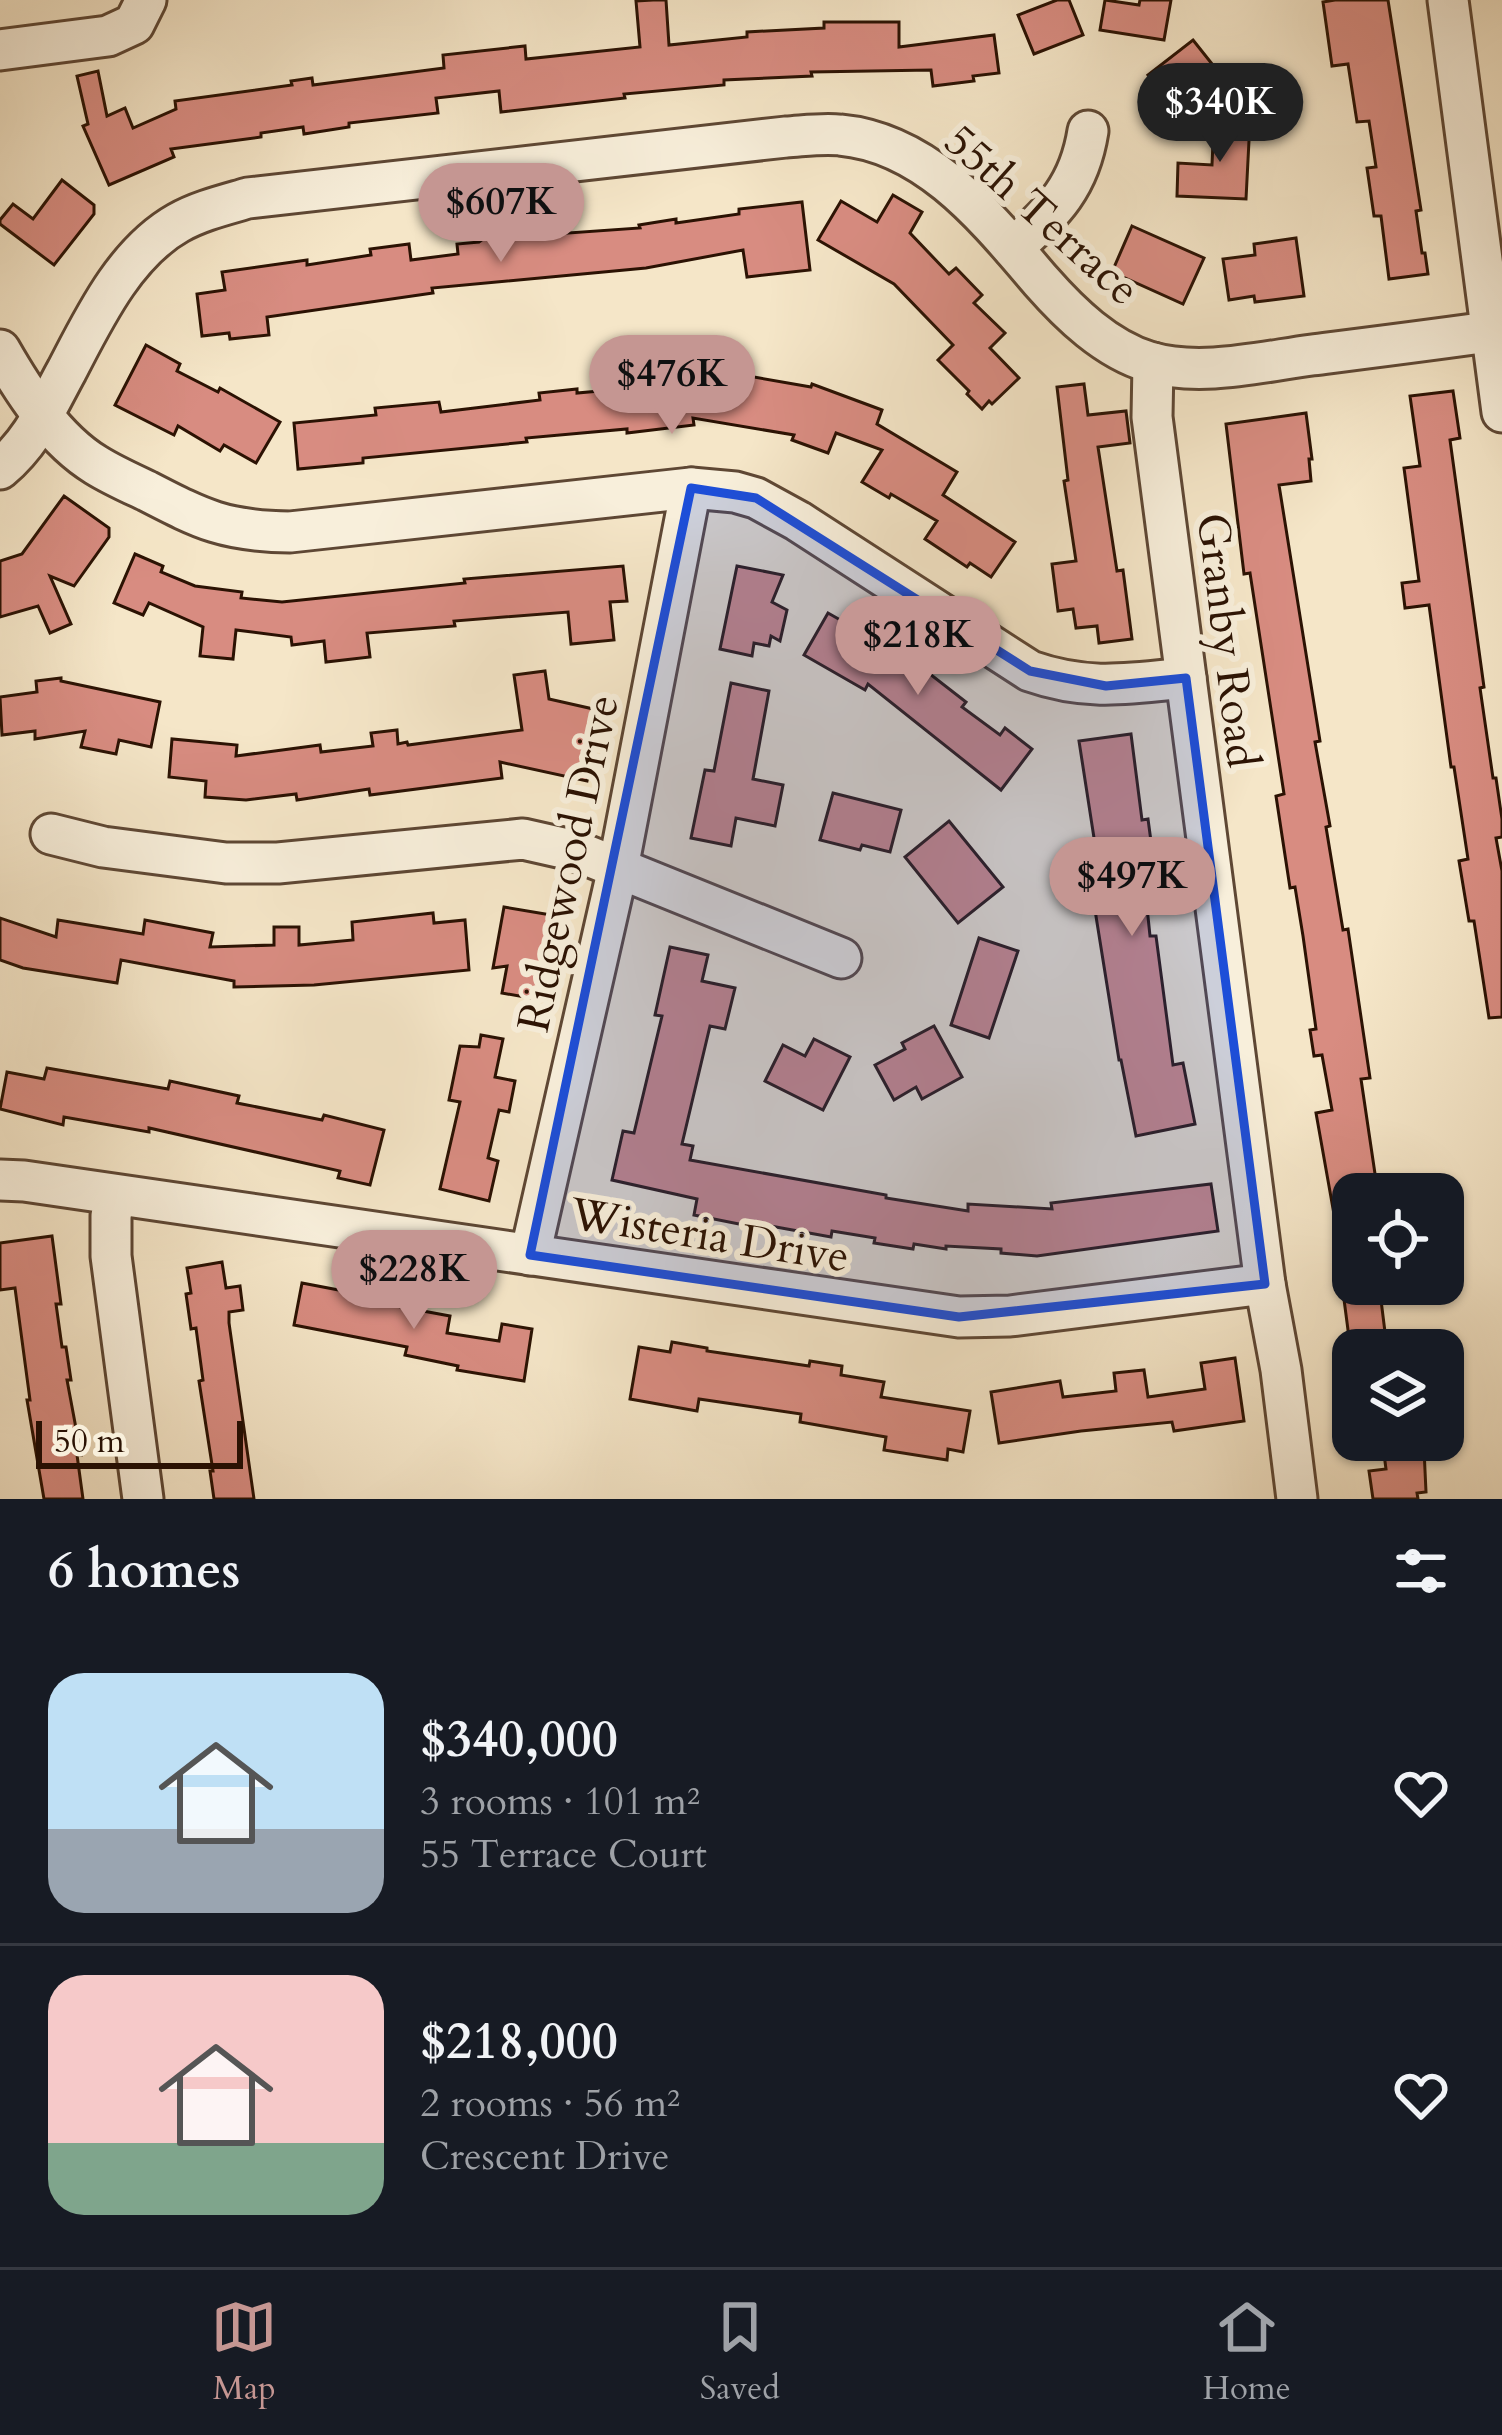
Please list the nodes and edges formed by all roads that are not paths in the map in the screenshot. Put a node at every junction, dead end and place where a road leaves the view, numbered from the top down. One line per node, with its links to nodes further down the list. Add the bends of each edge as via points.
1 (146, 0): 3 (street, via 134,24 108,36)
2 (1448, 0): 6 (street)
3 (0, 50)
4 (1088, 131): 5 (street, via 1069,190)
5 (1013, 248): 8 (street, 55th Terrace, via 1082,324); 10 (street, 55th Terrace, via 926,165 837,134 248,198 157,237 113,290)
6 (1497, 331): 8 (street, via 1186,369); 9 (street)
7 (0, 350): 10 (street)
8 (1153, 363): 13 (street, Granby Road, via 1152,417)
9 (1502, 412)
10 (44, 417): 11 (street, 55th Terrace); 12 (street, via 93,463 196,517 255,531)
11 (0, 469)
12 (691, 488): 13 (street, via 756,498 1030,670 1106,686); 15 (street, Ridgewood Drive)
13 (1186, 678): 20 (street, Granby Road)
14 (51, 834): 15 (street, via 226,863 524,839)
15 (618, 868): 16 (street); 19 (street, Ridgewood Drive)
16 (841, 958)
17 (0, 1180): 18 (street, Wisteria Drive)
18 (116, 1195): 19 (street, Wisteria Drive); 21 (street, via 111,1256)
19 (530, 1255): 20 (street, Wisteria Drive, via 959,1317)
20 (1265, 1284): 22 (street, Granby Road)
21 (142, 1499)
22 (1297, 1499)

